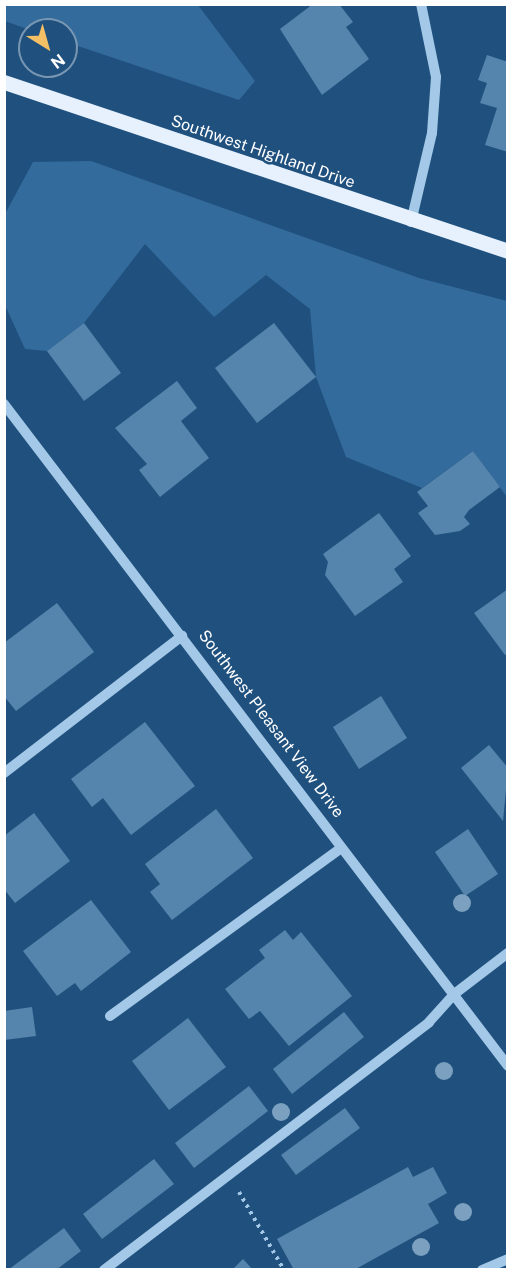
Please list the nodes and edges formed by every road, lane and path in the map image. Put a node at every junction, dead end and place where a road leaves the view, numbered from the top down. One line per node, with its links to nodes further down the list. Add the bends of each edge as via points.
1 (422, 4): 3 (street, via 436,77 432,133)
2 (5, 84): 3 (main road, Southwest Highland Drive)
3 (411, 222): 4 (main road, Southwest Highland Drive)
4 (507, 251)
5 (4, 404): 6 (street, Southwest Pleasant View Drive)
6 (182, 636): 7 (street); 8 (street, Southwest Pleasant View Drive)
7 (4, 773)
8 (341, 848): 10 (street, Southwest Pleasant View Drive); 11 (street)
9 (507, 952): 10 (street)
10 (453, 995): 12 (street, Southwest Pleasant View Drive); 13 (street, via 429,1022)
11 (110, 1016)
12 (507, 1066)
13 (230, 1174): 15 (street); 16 (path)
14 (507, 1259): 17 (street)
15 (104, 1269)
16 (284, 1269)
17 (482, 1269)

